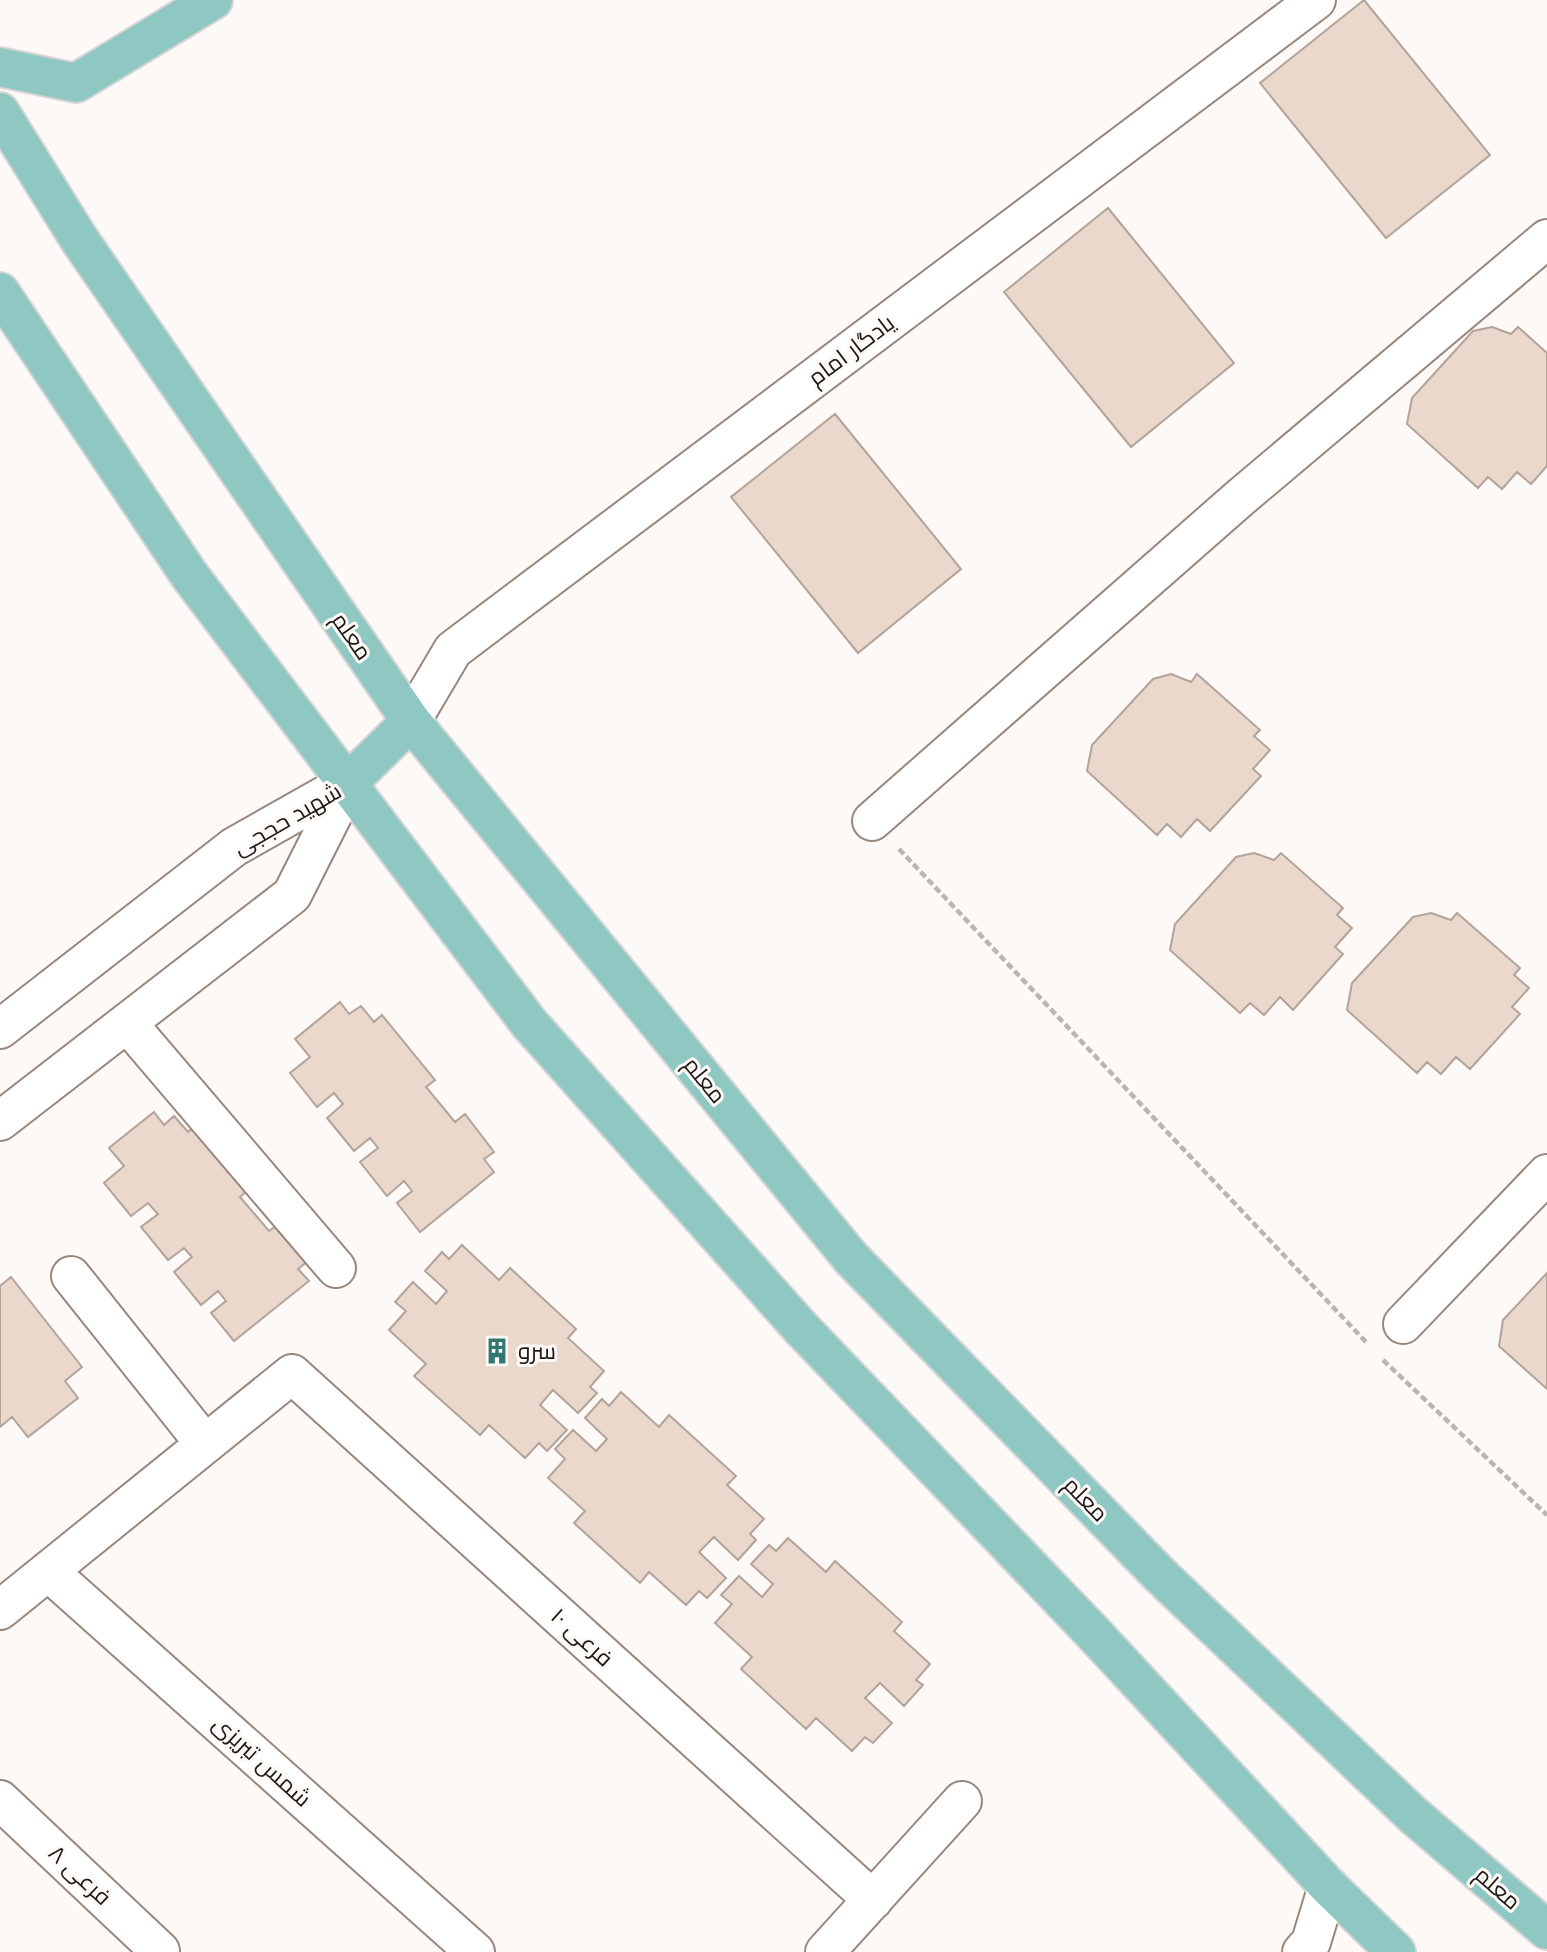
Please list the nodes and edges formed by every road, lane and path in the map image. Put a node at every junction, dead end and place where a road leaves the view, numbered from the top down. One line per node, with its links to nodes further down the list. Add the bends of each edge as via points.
1 (213, 0): 3 (main road, via 76,83)
2 (1315, 0): 7 (street, یادگار امام, via 453,650)
3 (0, 67)
4 (0, 112): 7 (main road, معلم, via 79,239)
5 (1547, 239): 9 (street, via 1241,497)
6 (0, 292): 8 (main road, via 190,576)
7 (411, 721): 8 (main road); 27 (main road, معلم, via 851,1258 1160,1575 1412,1814)
8 (348, 782): 10 (street, شهید حججی, via 292,895); 11 (street, شهید حججی, via 234,848); 25 (main road, via 529,1023 800,1327)
9 (872, 821): 17 (path)
10 (128, 1024): 12 (street, شهید حججی); 14 (street)
11 (0, 1029)
12 (0, 1121)
13 (1547, 1174): 16 (street)
14 (336, 1268)
15 (71, 1276): 19 (street)
16 (1403, 1324)
17 (1369, 1345)
18 (1378, 1354): 20 (path)
19 (205, 1444): 21 (street); 26 (street, فرعی ۱۰, via 292,1374)
20 (1547, 1514)
21 (48, 1571): 22 (street); 30 (street, شمس تبریزی)
22 (0, 1610)
23 (0, 1800): 29 (street, فرعی ۸)
24 (962, 1801): 26 (street)
25 (1328, 1886): 28 (street); 32 (main road)
26 (873, 1900): 31 (street)
27 (1547, 1930)
28 (1314, 1949)
29 (160, 1951)
30 (475, 1952)
31 (825, 1952)
32 (1396, 1952)

